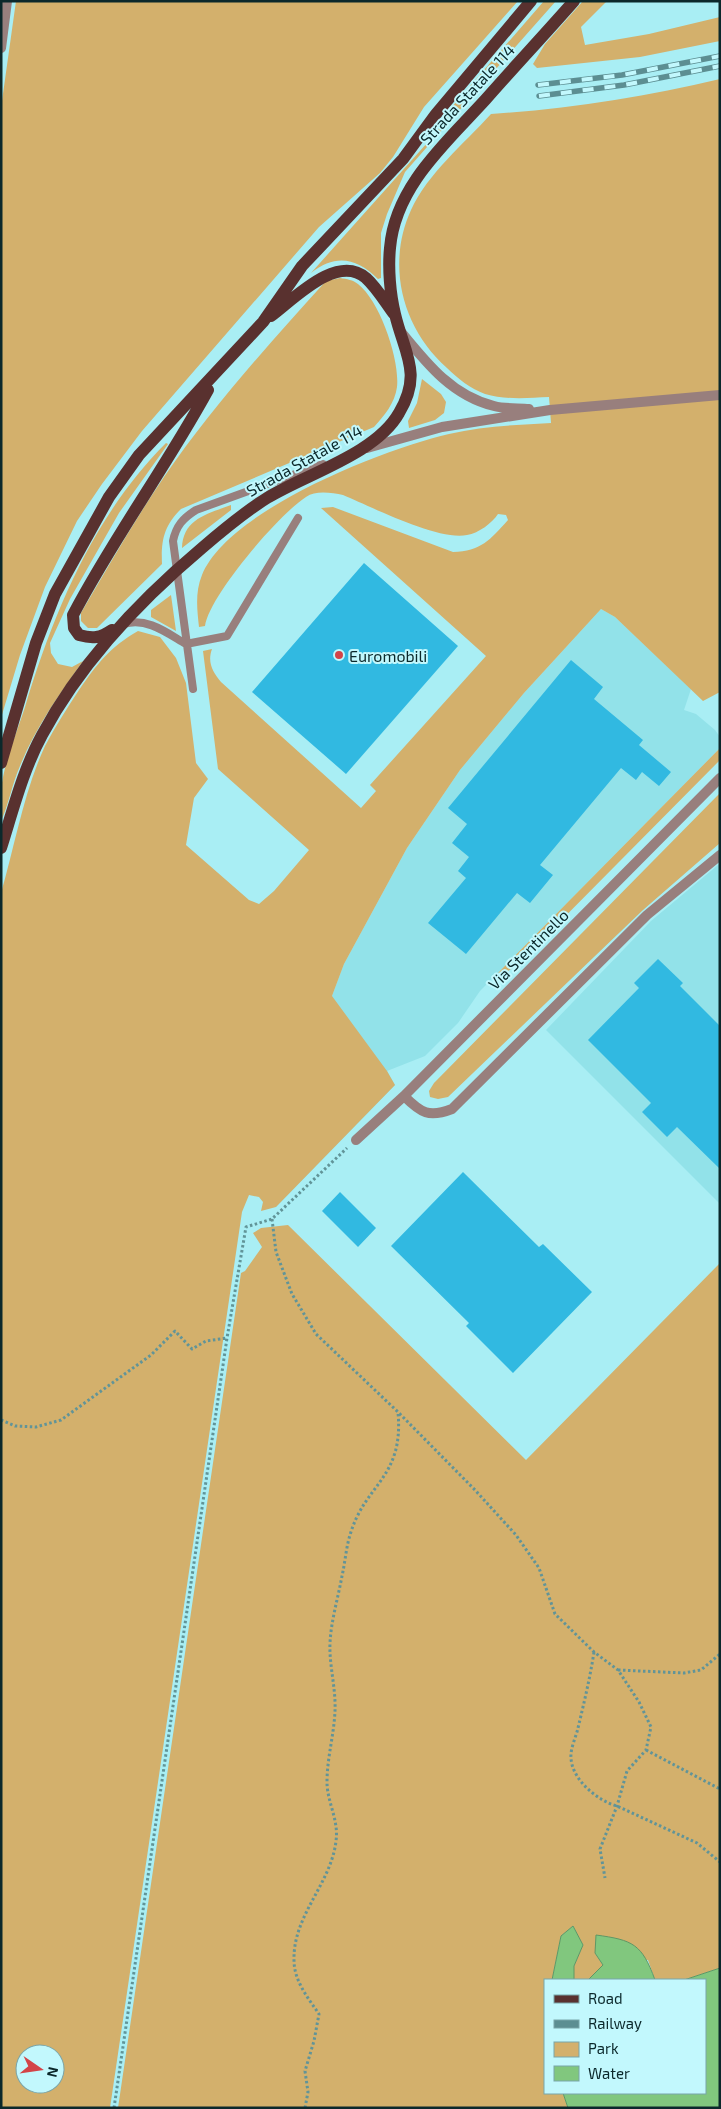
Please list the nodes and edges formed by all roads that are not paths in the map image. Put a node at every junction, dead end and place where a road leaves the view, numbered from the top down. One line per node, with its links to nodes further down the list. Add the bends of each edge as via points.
1 (8, 1): 4 (street)
2 (531, 1): 6 (main road, Strada Statale 114, via 436,114 404,159 302,266)
3 (574, 1): 5 (main road, Strada Statale 114, via 430,159 413,186 392,232)
4 (1, 48)
5 (394, 314): 6 (main road, via 365,277 354,271 342,270 328,273); 7 (main road, Strada Statale 114)
6 (262, 322): 8 (main road, Strada Statale 114)
7 (402, 333): 10 (street, via 428,365 472,400 496,407); 11 (main road, Strada Statale 114, via 410,359 407,396 399,414 386,430)
8 (216, 375): 15 (main road, via 180,441 126,523 74,615 74,628 79,635 91,639 102,637); 18 (main road, Strada Statale 114, via 139,455 74,556 36,643)
9 (720, 395): 10 (street)
10 (550, 410): 11 (street, via 442,427)
11 (361, 450): 12 (main road, Strada Statale 114)
12 (348, 455): 14 (main road, Strada Statale 114, via 244,512); 14 (lane, via 236,494 184,518 175,531 173,541)
13 (298, 518): 16 (lane, via 227,636)
14 (177, 569): 15 (main road, Strada Statale 114); 16 (lane)
15 (119, 625): 16 (lane, via 146,622); 20 (main road, Strada Statale 114, via 41,736 25,771)
16 (186, 644): 17 (lane)
17 (193, 689)
18 (1, 762)
19 (720, 778): 22 (street, Via Stentinello)
20 (1, 848)
21 (720, 855): 22 (street, via 647,915 452,1109 437,1115 418,1110)
22 (404, 1096): 23 (street, Via Stentinello)
23 (356, 1140)

